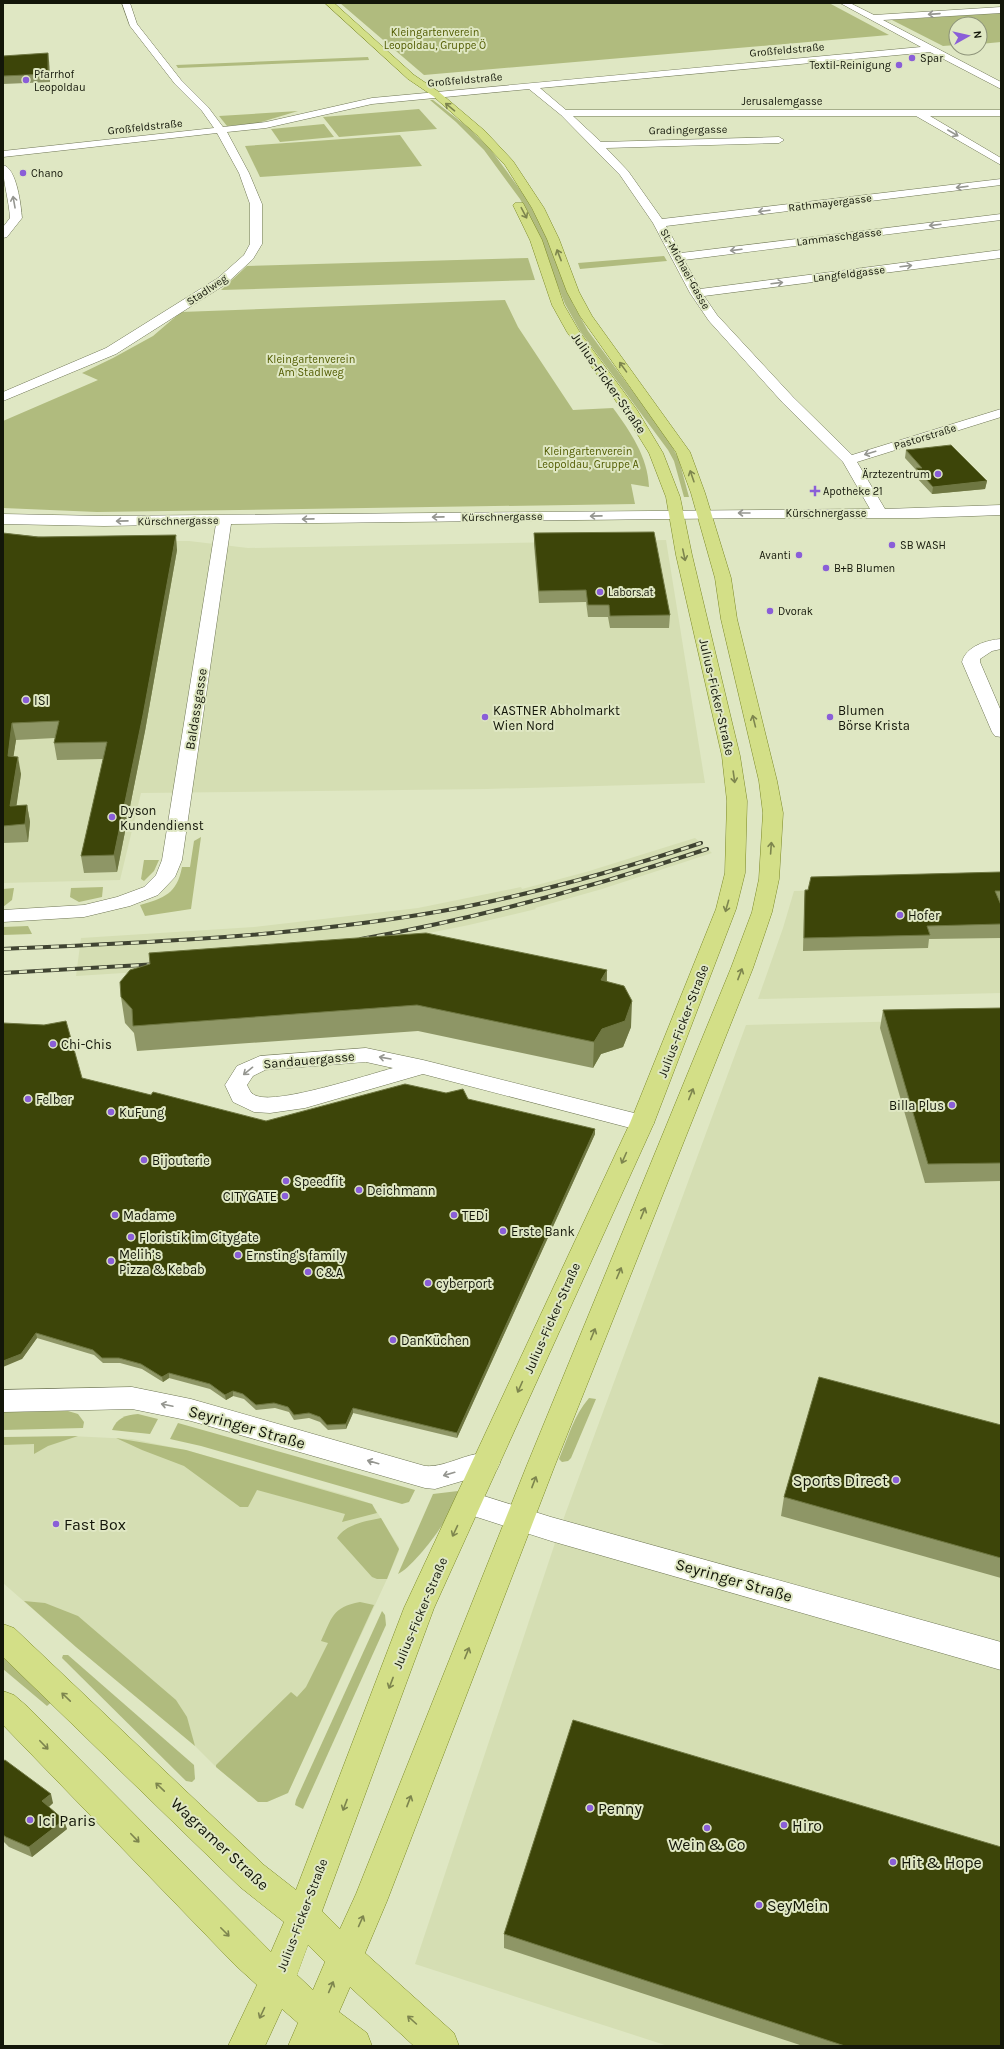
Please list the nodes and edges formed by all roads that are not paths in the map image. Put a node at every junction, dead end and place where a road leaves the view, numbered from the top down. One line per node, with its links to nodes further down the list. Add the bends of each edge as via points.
1 (126, 3): 17 (street, Stadlweg, via 133,24 142,38 178,82 205,109)
2 (329, 3): 7 (main road, Julius-Ficker-Straße)
3 (844, 3): 5 (street)
4 (1001, 10): 5 (street, one-way to 5)
5 (873, 18): 6 (street)
6 (931, 49): 8 (street, Großfeldstraße); 9 (street)
7 (411, 78): 10 (main road, Julius-Ficker-Straße); 11 (main road, Julius-Ficker-Straße)
8 (531, 86): 10 (street, Großfeldstraße); 13 (street, St.-Michael-Gasse)
9 (1001, 86)
10 (436, 94): 11 (street, Großfeldstraße); 38 (main road, Julius-Ficker-Straße, one-way to 10, via 683,452 586,316 573,292 553,239 522,182 480,133)
11 (421, 96): 12 (main road, Julius-Ficker-Straße); 17 (street, Großfeldstraße, via 372,101 266,125)
12 (433, 107)
13 (564, 113): 14 (street, Jerusalemgasse); 20 (street, St.-Michael-Gasse)
14 (920, 114): 15 (street, Jerusalemgasse); 22 (street, one-way to 22)
15 (1001, 114)
16 (447, 118): 18 (main road)
17 (221, 131): 21 (street, Großfeldstraße); 32 (street, Stadlweg, via 244,173 256,204 256,244 250,257 222,281 111,352)
18 (470, 139)
19 (779, 140): 20 (street, Gradingergasse)
20 (598, 145): 27 (street, St.-Michael-Gasse, via 624,174)
21 (3, 154)
22 (1001, 162)
23 (3, 168): 28 (street, one-way to 23, via 16,218 15,202)
24 (1001, 182): 27 (street, Rathmayergasse, one-way to 27)
25 (514, 197): 40 (main road, Julius-Ficker-Straße, one-way to 40, via 536,240 558,305 573,332 632,413 656,452 673,497)
26 (1001, 217): 30 (street, Lammaschgasse, one-way to 30)
27 (659, 223): 30 (street, St.-Michael-Gasse)
28 (3, 235)
29 (1001, 254): 31 (street, Langfeldgasse, one-way to 29)
30 (678, 257): 31 (street, St.-Michael-Gasse)
31 (696, 294): 34 (street, St.-Michael-Gasse, via 728,335 788,400)
32 (3, 397)
33 (1001, 413): 34 (street, Pastorstraße, one-way to 34)
34 (850, 460): 36 (street, St.-Michael-Gasse)
35 (1001, 510): 36 (street, Kürschnergasse)
36 (879, 512): 38 (street, Kürschnergasse, one-way to 38)
37 (3, 518): 41 (street, Kürschnergasse, one-way to 37)
38 (706, 519): 39 (street, Kürschnergasse); 40 (street, Kürschnergasse); 48 (main road, Julius-Ficker-Straße, one-way to 38, via 732,994 762,912 772,846 773,813 768,781)
39 (1001, 520)
40 (678, 521): 41 (street, Kürschnergasse); 47 (main road, Julius-Ficker-Straße, one-way to 47, via 731,756 737,801 735,873 726,909)
41 (224, 526): 42 (street, Kürschnergasse, via 103,534); 45 (street, Baldassgasse, via 172,860 165,877 151,891 123,902 84,911)
42 (3, 530)
43 (1001, 644): 44 (street, via 993,644 972,657)
44 (1001, 732)
45 (3, 916)
46 (423, 1066): 46 (street, Sandauergasse, one-way to 46, via 366,1055 260,1063 245,1071 236,1085 242,1097 254,1104 270,1105 305,1100); 47 (street, Sandauergasse)
47 (642, 1123): 48 (main road); 50 (main road, Julius-Ficker-Straße, one-way to 50)
48 (676, 1130): 52 (main road, Julius-Ficker-Straße, one-way to 48)
49 (3, 1401): 50 (street, Seyringer Straße, one-way to 49, via 435,1478 424,1477 191,1410 132,1398)
50 (486, 1463): 51 (main road, Julius-Ficker-Straße)
51 (468, 1503): 52 (street, Seyringer Straße); 56 (main road, Julius-Ficker-Straße, one-way to 56, via 419,1608)
52 (520, 1519): 54 (street, Seyringer Straße); 57 (main road, Julius-Ficker-Straße, one-way to 52, via 370,1901)
53 (3, 1637): 56 (main road, Wagramer Straße, one-way to 53, via 252,1876)
54 (1001, 1656)
55 (3, 1706): 58 (main road, one-way to 58, via 17,1717 227,1934)
56 (303, 1916): 57 (main road, Wagramer Straße); 58 (main road, Julius-Ficker-Straße)
57 (344, 1957): 59 (main road, Julius-Ficker-Straße, one-way to 57); 62 (main road, Wagramer Straße, one-way to 57)
58 (278, 1981): 59 (main road); 60 (main road, Julius-Ficker-Straße, one-way to 60)
59 (312, 2032): 61 (main road)
60 (246, 2046)
61 (354, 2046)
62 (441, 2046)

